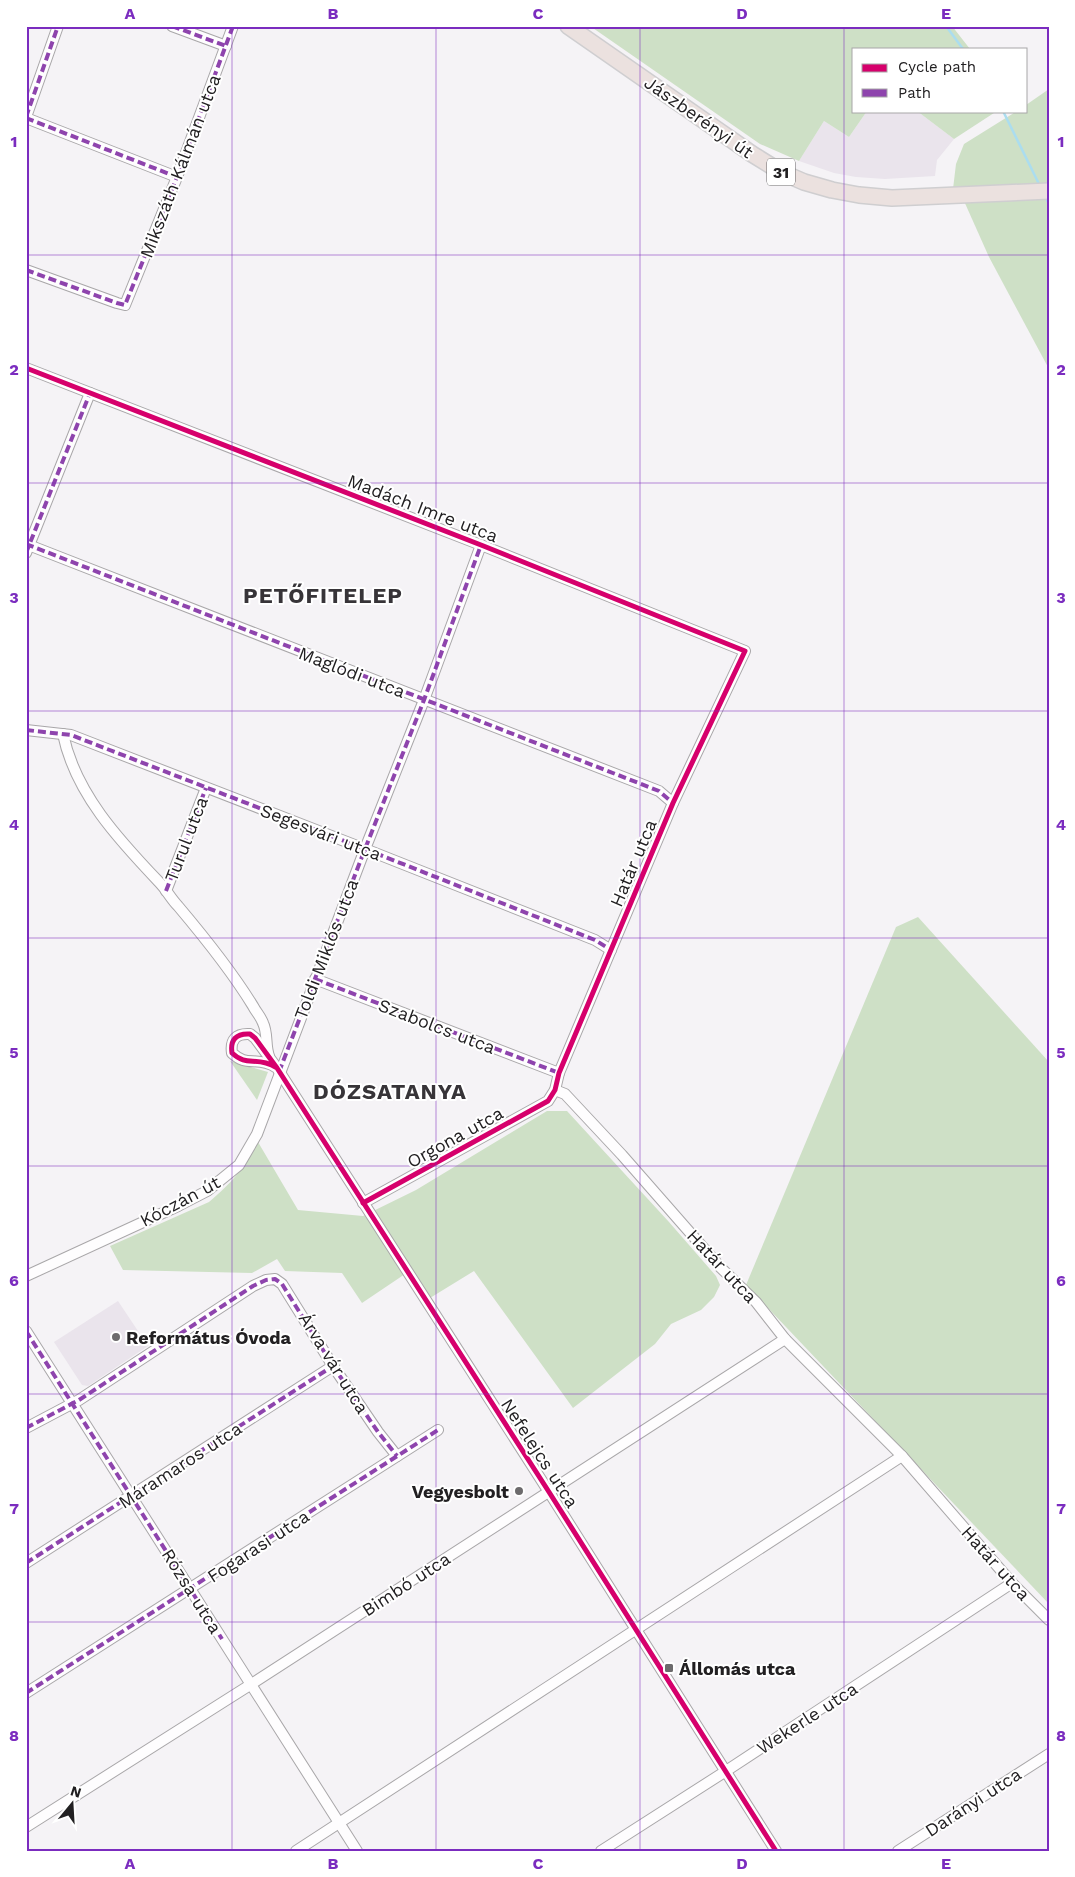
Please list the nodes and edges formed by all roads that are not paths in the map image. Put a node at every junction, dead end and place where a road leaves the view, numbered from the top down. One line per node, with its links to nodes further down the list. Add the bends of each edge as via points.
1 (58, 26): 6 (street)
2 (172, 26): 5 (street)
3 (233, 26): 5 (street, Mikszáth Kálmán utca)
4 (568, 26): 8 (main road, Jászberényi út / 31, via 752,154 804,182 859,195 892,198)
5 (226, 46): 7 (street, Mikszáth Kálmán utca)
6 (26, 118): 7 (street)
7 (177, 177): 9 (street, Mikszáth Kálmán utca, via 125,305)
8 (1042, 191)
9 (26, 270)
10 (26, 368): 11 (street, Madách Imre utca)
11 (90, 393): 12 (street, Madách Imre utca); 13 (street)
12 (481, 545): 14 (street, Madách Imre utca); 15 (street, Toldi Miklós utca)
13 (27, 547): 15 (street, Maglódi utca)
14 (745, 651): 19 (street, Határ utca)
15 (424, 700): 19 (street, Maglódi utca, via 659,791); 20 (street, Toldi Miklós utca)
16 (26, 730): 17 (street, Segesvári utca)
17 (63, 734): 18 (street, Segesvári utca); 21 (street, via 66,750 87,796)
18 (206, 788): 20 (street, Segesvári utca); 21 (street, Turul utca)
19 (673, 803): 22 (street, Határ utca)
20 (365, 848): 22 (street, Segesvári utca, via 595,940); 23 (street, Toldi Miklós utca)
21 (166, 891): 24 (street, via 246,993 267,1032)
22 (611, 950): 26 (street, Határ utca)
23 (315, 979): 25 (street, Toldi Miklós utca); 26 (street, Szabolcs utca)
24 (270, 1059): 25 (street, Nefelejcs utca); 25 (street, Nefelejcs utca, via 250,1034 238,1035 231,1045 237,1058 266,1063)
25 (278, 1070): 28 (street, Nefelejcs utca); 29 (street, Kóczán út, via 257,1134 230,1174 178,1206)
26 (559, 1072): 27 (street, Határ utca)
27 (555, 1090): 28 (street, Orgona utca, via 548,1101); 31 (street, Határ utca, via 565,1094 622,1155 721,1268 756,1302)
28 (363, 1203): 38 (street, Nefelejcs utca)
29 (26, 1276)
30 (26, 1331): 33 (street, Rózsa utca)
31 (785, 1339): 37 (street, Határ utca); 38 (street, Bimbó utca)
32 (333, 1366): 33 (street, Árva vár utca, via 282,1284 266,1280); 36 (street, Árva vár utca); 39 (street, Máramaros utca)
33 (72, 1403): 34 (street); 39 (street, Rózsa utca)
34 (26, 1428)
35 (438, 1430): 36 (street, Fogarasi utca)
36 (397, 1456): 42 (street, Fogarasi utca)
37 (902, 1456): 41 (street, Határ utca); 44 (street)
38 (549, 1492): 44 (street, Nefelejcs utca); 45 (street, Bimbó utca)
39 (131, 1496): 40 (street, Máramaros utca); 42 (street, Rózsa utca)
40 (26, 1563)
41 (1012, 1583): 43 (street, Határ utca); 48 (street, Wekerle utca)
42 (190, 1589): 45 (street, Rózsa utca); 46 (street, Fogarasi utca)
43 (1049, 1620)
44 (636, 1630): 48 (street, Nefelejcs utca); 49 (street)
45 (250, 1685): 49 (street, Rózsa utca); 50 (street, Bimbó utca)
46 (26, 1693)
47 (1049, 1754): 55 (street, Darányi utca)
48 (726, 1771): 53 (street, Wekerle utca); 54 (street, Nefelejcs utca)
49 (339, 1823): 51 (street); 52 (street, Rózsa utca)
50 (26, 1827)
51 (296, 1851)
52 (357, 1851)
53 (601, 1851)
54 (776, 1851)
55 (898, 1851)

